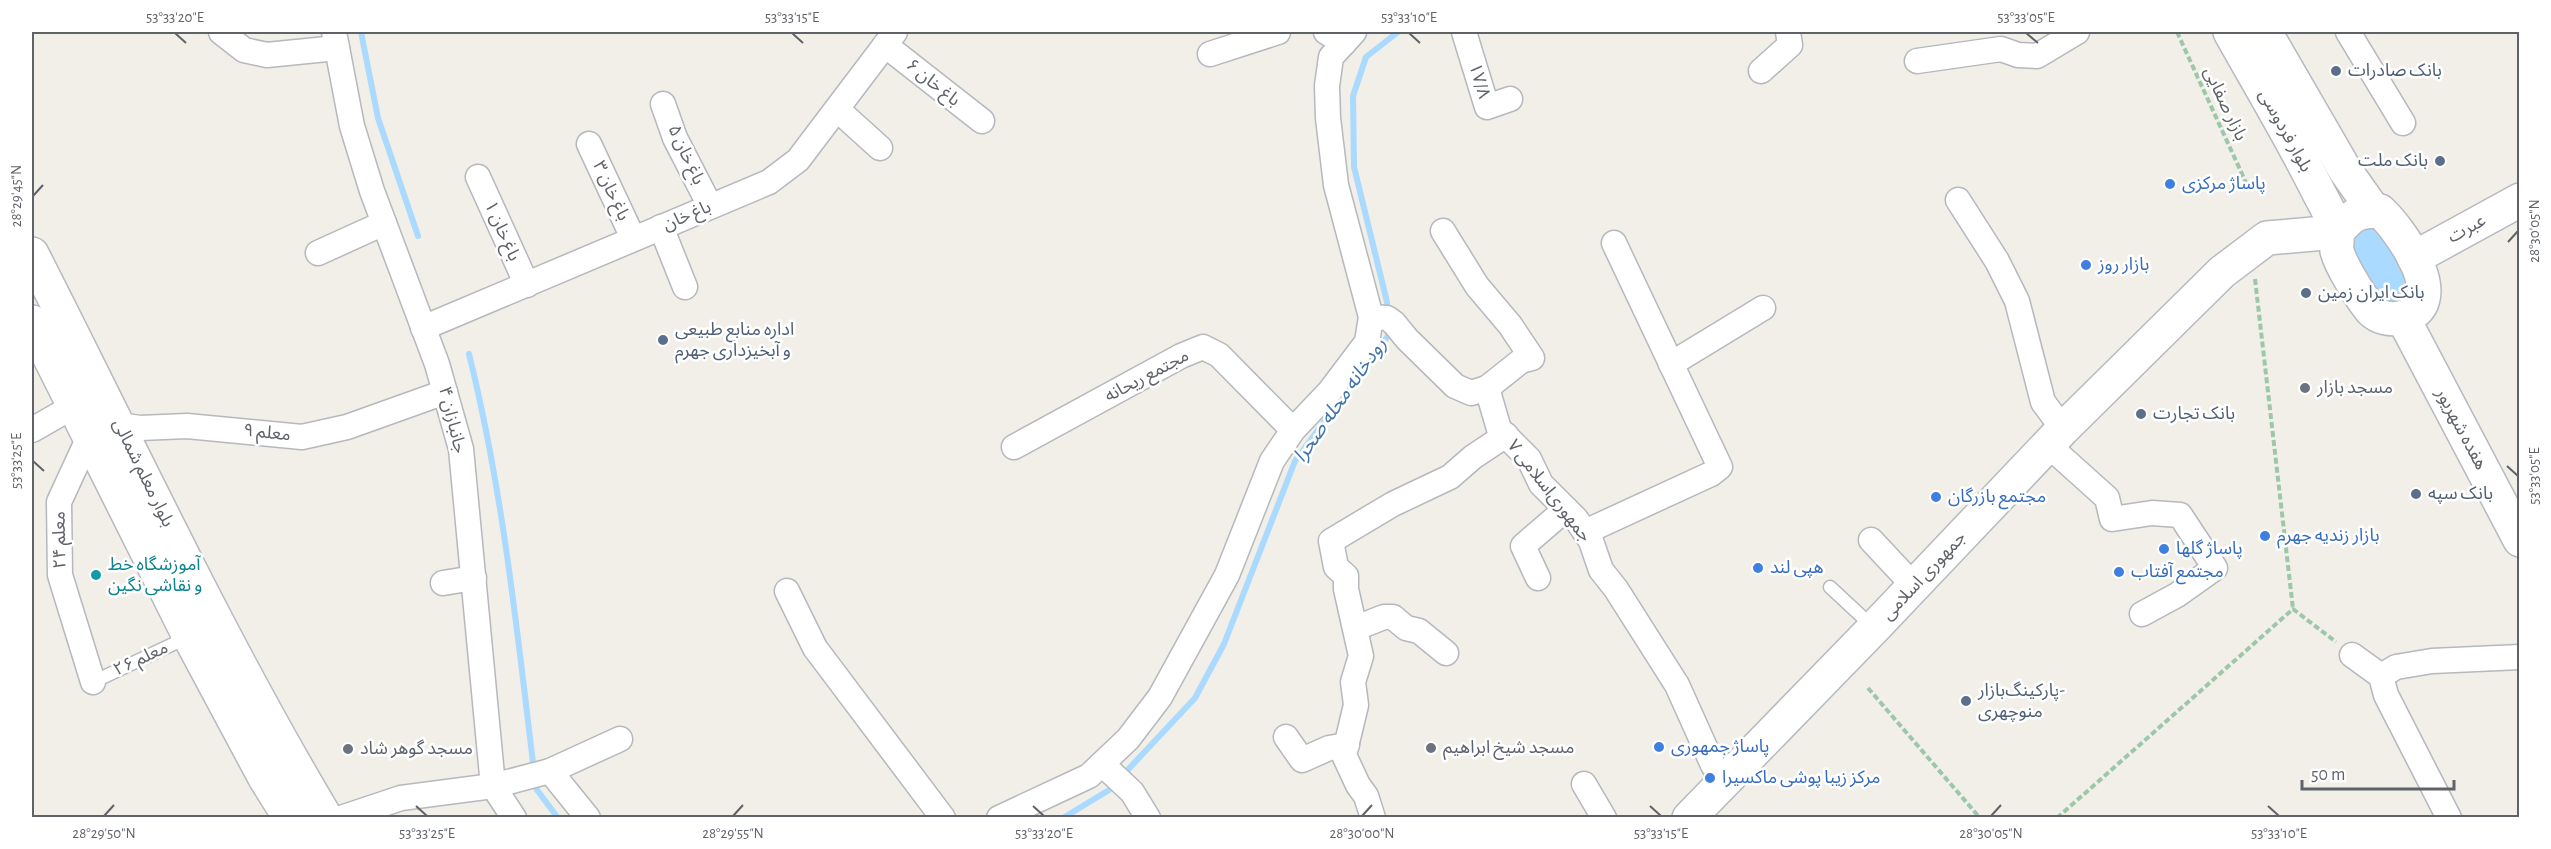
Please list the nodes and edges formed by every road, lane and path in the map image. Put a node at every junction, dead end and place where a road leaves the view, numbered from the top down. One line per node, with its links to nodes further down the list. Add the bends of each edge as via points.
1 (221, 32): 13 (street, via 244,51 267,55)
2 (1278, 32): 14 (street)
3 (1464, 32): 18 (street, ۱۷/۸, via 1487,107)
4 (1788, 32): 17 (street, via 1790,45)
5 (2010, 32): 15 (street)
6 (2077, 32): 15 (street, via 2037,56)
7 (2177, 32): 26 (path, بازار صفایی)
8 (2230, 32): 34 (main road, بلوار فردوسی)
9 (2265, 32): 30 (main road, بلوار فردوسی, via 2345,170)
10 (2348, 32): 22 (street)
11 (1341, 35): 45 (street, via 1331,57 1327,86 1336,185)
12 (890, 38): 20 (street, باغ خان); 21 (street, باغ خان ۶)
13 (335, 40): 31 (street, جانبازان ۴, via 352,126)
14 (1210, 54)
15 (2018, 55): 16 (street, via 2001,49)
16 (1917, 61)
17 (1761, 71)
18 (1510, 99)
19 (663, 104): 29 (street, باغ خان ۵, via 675,138)
20 (838, 110): 24 (street); 29 (street, باغ خان, via 798,160 769,182)
21 (981, 122)
22 (2403, 123)
23 (589, 144): 35 (street, باغ خان ۳)
24 (880, 148)
25 (478, 177): 41 (street, باغ خان ۱)
26 (2248, 187)
27 (1958, 200): 57 (street, via 2017,301)
28 (2520, 200): 39 (main road, عبرت)
29 (710, 206): 32 (street, باغ خان)
30 (2374, 211): 34 (main road, via 2362,211 2349,218); 39 (main road, via 2380,211 2392,222)
31 (384, 223): 37 (street); 47 (street, جانبازان ۴)
32 (661, 226): 35 (street, باغ خان); 42 (street)
33 (1443, 231): 49 (street, via 1477,286 1532,358 1513,367)
34 (2337, 232): 44 (main road, via 2337,251 2372,311 2386,319); 57 (main road, جمهوری اسلامی, via 2267,238 2222,272)
35 (633, 238): 41 (street, باغ خان)
36 (1614, 243): 48 (street)
37 (318, 253)
38 (32, 254): 52 (main road, بلوار معلم شمالی)
39 (2414, 258): 44 (main road, via 2424,281 2423,301)
40 (2255, 276): 70 (path)
41 (527, 285): 47 (street, باغ خان)
42 (685, 287)
43 (1763, 308): 48 (street)
44 (2403, 318): 62 (main road, هفده شهریور)
45 (1384, 319): 49 (street, via 1455,387 1470,393); 54 (street, via 1330,391)
46 (32, 322): 51 (main road, بلوار معلم شمالی)
47 (423, 328): 50 (street, جانبازان ۴)
48 (1671, 364): 60 (street, via 1719,467)
49 (1487, 388): 55 (street, جمهوری‌اسلامی ۷, via 1499,429)
50 (445, 392): 52 (street, معلم ۹, via 347,427 302,437 187,426); 64 (street, جانبازان ۴, via 461,449)
51 (74, 406): 53 (street); 56 (main road, بلوار معلم شمالی)
52 (119, 425): 63 (main road, بلوار معلم شمالی)
53 (32, 430)
54 (1293, 430): 58 (street, مجتمع ریحانه, via 1219,356 1203,347); 84 (street, via 1272,461 1227,575 1160,697)
55 (1506, 435): 59 (street, جمهوری‌اسلامی ۷, via 1529,459 1541,484); 72 (street, via 1450,477 1330,541 1336,567 1346,576)
56 (89, 437): 63 (main road, بلوار معلم شمالی); 79 (street, معلم ۲۴, via 59,502 60,575)
57 (2056, 437): 67 (main road, جمهوری اسلامی); 71 (street, via 2107,498 2112,519 2152,513 2180,515 2215,568)
58 (1014, 447)
59 (1566, 509): 60 (street, جمهوری‌اسلامی ۷); 65 (street, via 1523,546)
60 (1585, 532): 86 (street, جمهوری‌اسلامی ۷, via 1601,570 1677,686)
61 (1872, 540): 67 (street)
62 (2520, 540)
63 (174, 571): 74 (main road, بلوار معلم شمالی); 90 (main road, بلوار معلم شمالی)
64 (474, 578): 66 (street); 88 (street, جانبازان ۴)
65 (1538, 578)
66 (443, 583)
67 (1914, 586): 73 (main road, جمهوری اسلامی)
68 (1830, 587): 73 (lane)
69 (787, 591): 94 (street, via 815,648)
70 (2293, 609): 76 (path); 101 (path)
71 (2142, 614)
72 (1356, 628): 75 (street, via 1393,617); 83 (street, via 1361,656 1353,682 1356,705)
73 (1874, 628): 86 (main road, جمهوری اسلامی)
74 (189, 636): 79 (lane, معلم ۲۶); 89 (main road, بلوار معلم شمالی)
75 (1446, 652)
76 (2352, 655): 78 (street)
77 (2520, 657): 78 (street, via 2432,661 2396,667)
78 (2381, 676): 102 (street, via 2386,695)
79 (93, 682)
80 (1868, 687): 100 (path)
81 (1286, 737): 83 (street, via 1302,760)
82 (620, 739): 85 (street)
83 (1347, 745): 97 (street, via 1344,755)
84 (1102, 765): 95 (street, via 1089,776); 96 (street, via 1132,792)
85 (540, 773): 88 (street); 93 (street)
86 (1723, 781): 99 (main road, جمهوری اسلامی)
87 (1584, 784): 98 (street)
88 (493, 786): 91 (street, via 401,798); 92 (street, جانبازان ۴)
89 (290, 817)
90 (326, 818)
91 (341, 818)
92 (514, 818)
93 (588, 818)
94 (943, 818)
95 (999, 818)
96 (1148, 818)
97 (1373, 818)
98 (1604, 818)
99 (1689, 818)
100 (1980, 818)
101 (2058, 818)
102 (2449, 818)

